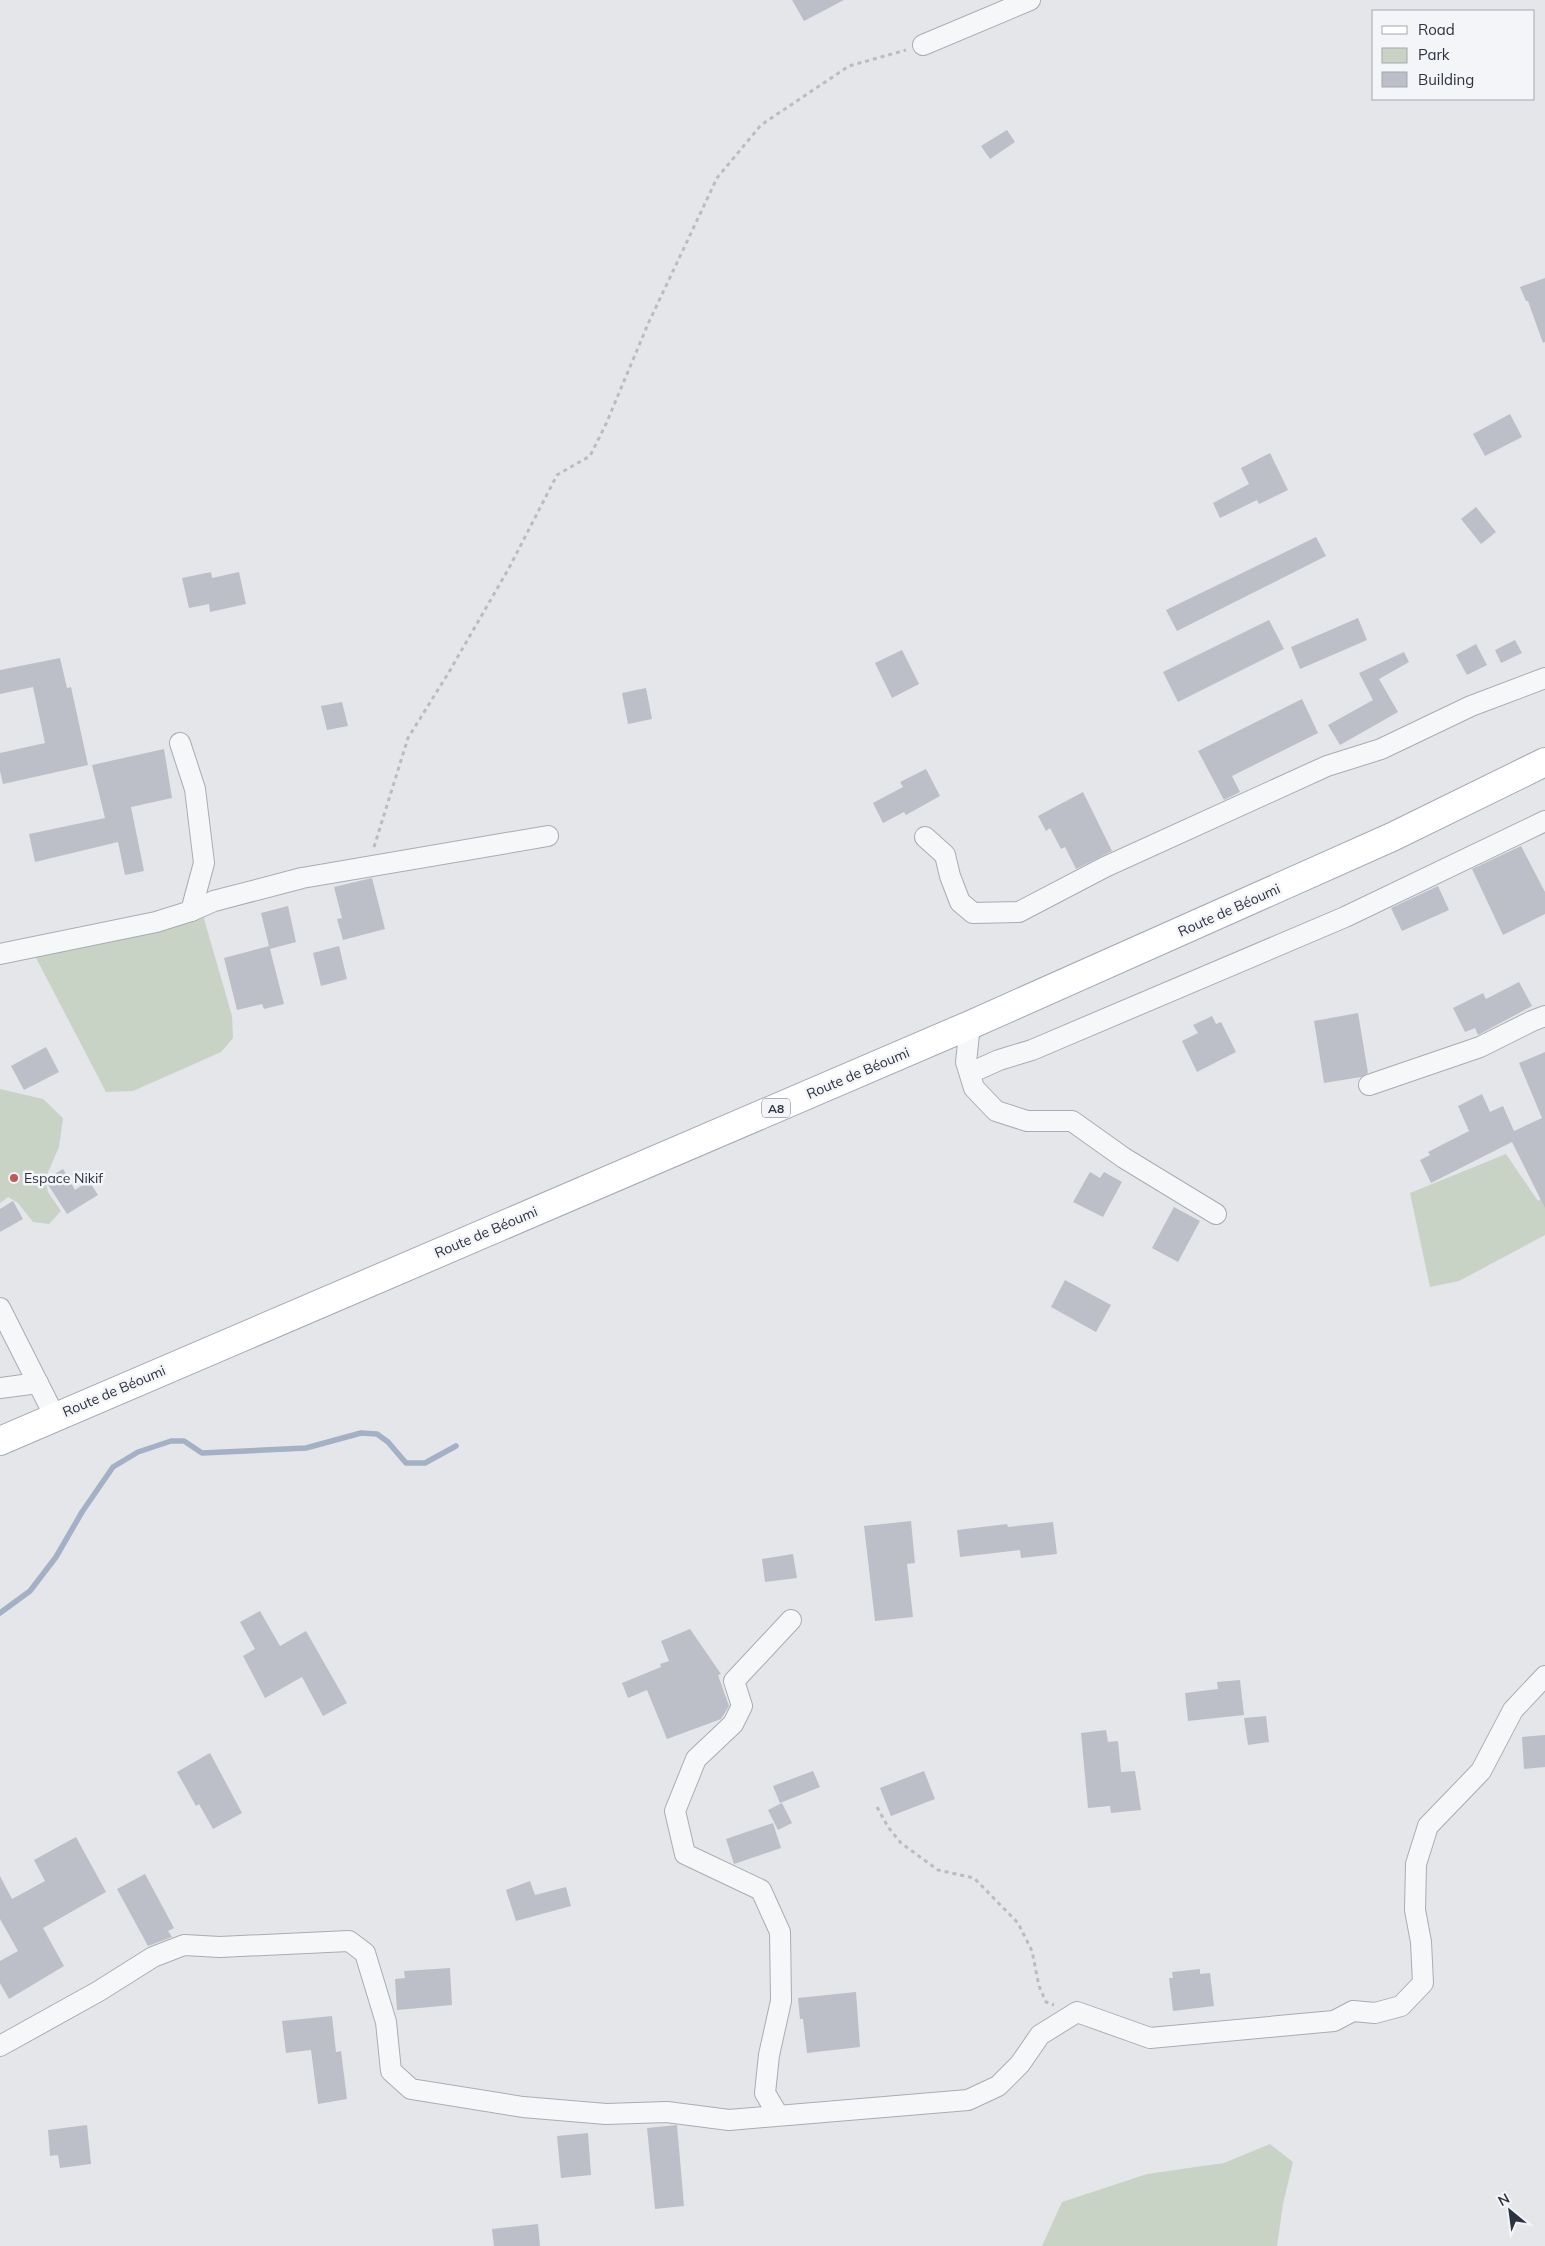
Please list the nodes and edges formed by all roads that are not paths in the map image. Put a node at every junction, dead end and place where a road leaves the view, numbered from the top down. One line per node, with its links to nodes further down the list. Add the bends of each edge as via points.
1 (1030, 0): 2 (street)
2 (923, 45)
3 (1545, 678): 8 (street, via 1471,706 1381,749 1327,766 1273,790 1105,867 1019,912 973,913 960,902 945,855)
4 (180, 743): 9 (street, via 195,789 204,863)
5 (1545, 762): 12 (main road, Route de Béoumi / A8, via 1392,837)
6 (1545, 821): 13 (street, via 1345,917)
7 (548, 836): 9 (street, via 302,878)
8 (925, 837)
9 (191, 911): 10 (street, via 156,922)
10 (0, 954)
11 (1545, 1016): 14 (street, via 1480,1047)
12 (970, 1025): 13 (street, via 966,1062); 19 (main road, Route de Béoumi / A8)
13 (970, 1073): 15 (street, via 974,1088 996,1111 1027,1121 1072,1121 1124,1158)
14 (1369, 1085)
15 (1216, 1214)
16 (0, 1308): 17 (street)
17 (38, 1383): 18 (street); 19 (street)
18 (0, 1388)
19 (55, 1417): 20 (main road, Route de Béoumi / A8)
20 (0, 1440)
21 (791, 1620): 24 (street, via 734,1681 742,1706 733,1724 696,1759 675,1812 685,1854 761,1890 780,1932 781,2001 765,2093)
22 (1545, 1676): 24 (street, via 1513,1710 1481,1771 1428,1826 1416,1864 1415,1910 1423,1983 1401,2006 1376,2012 1353,2011 1334,2021 1150,2038 1076,2012 1040,2035 1020,2064 998,2086 968,2100)
23 (0, 2046): 24 (street, via 153,1957 184,1945 348,1941 365,1953 386,2022 391,2071 411,2089 523,2107 606,2114 667,2112 729,2120)
24 (778, 2115)

